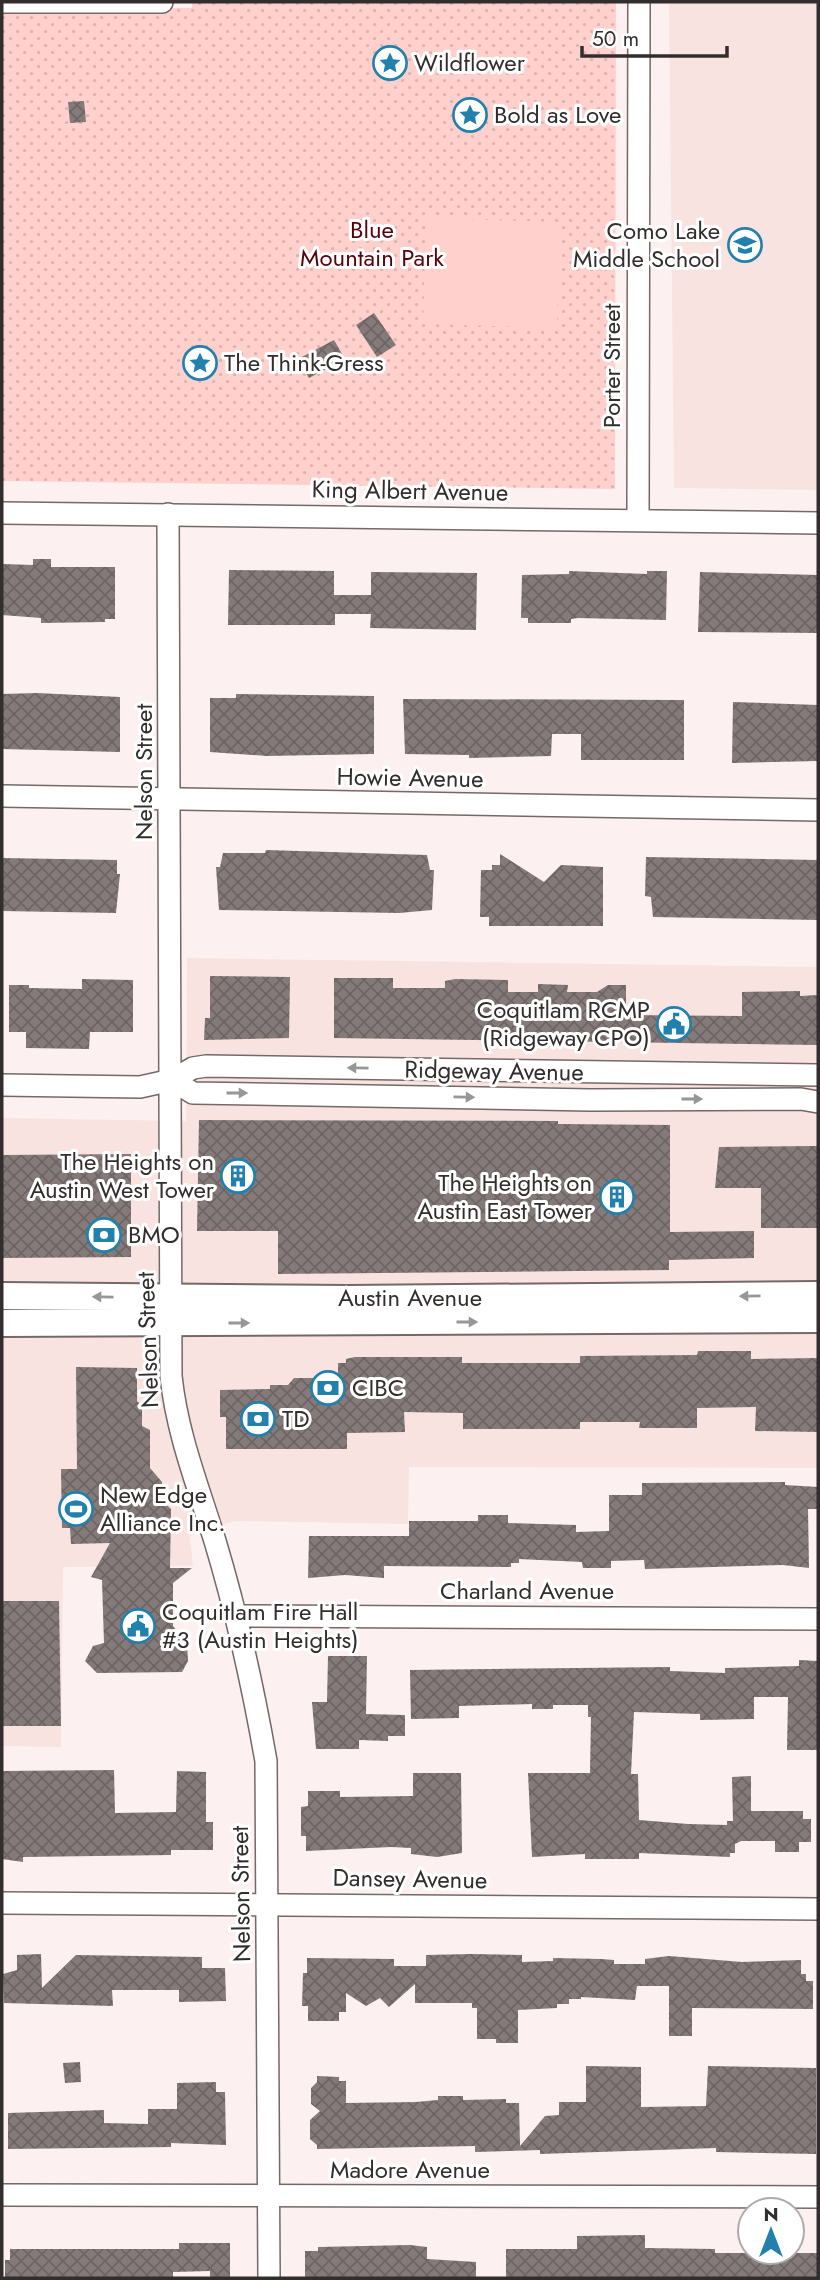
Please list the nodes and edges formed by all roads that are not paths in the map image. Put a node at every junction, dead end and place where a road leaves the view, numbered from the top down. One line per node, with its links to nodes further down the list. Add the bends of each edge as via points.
1 (2, 2): 2 (street)
2 (162, 2)
3 (639, 2): 6 (street, Porter Street)
4 (2, 513): 5 (street, King Albert Avenue)
5 (168, 514): 6 (street, King Albert Avenue); 9 (street, Nelson Street)
6 (638, 520): 7 (street, King Albert Avenue)
7 (818, 523)
8 (2, 796): 9 (street, Howie Avenue)
9 (170, 800): 10 (street, Howie Avenue); 12 (street, Nelson Street)
10 (818, 810)
11 (818, 1076): 12 (street, Ridgeway Avenue, one-way to 12, via 206,1066)
12 (172, 1080): 13 (street, Ridgeway Avenue, via 140,1087); 14 (street, Ridgeway Avenue, one-way to 14, via 193,1093); 17 (street, Nelson Street)
13 (2, 1085)
14 (818, 1102)
15 (2, 1296): 17 (main road, Austin Avenue, one-way to 15)
16 (818, 1296): 17 (main road, Austin Avenue, one-way to 17)
17 (171, 1311): 18 (main road, Austin Avenue, one-way to 18); 19 (main road, Austin Avenue); 20 (street, Nelson Street, via 174,1407)
18 (818, 1319)
19 (2, 1323)
20 (235, 1616): 21 (street, Charland Avenue); 23 (street, Nelson Street, via 266,1761)
21 (818, 1619)
22 (2, 1903): 23 (street, Dansey Avenue)
23 (268, 1904): 24 (street, Dansey Avenue); 26 (street, Nelson Street)
24 (818, 1909)
25 (2, 2195): 26 (street, Madore Avenue)
26 (269, 2196): 27 (street, Madore Avenue); 28 (street, Nelson Street)
27 (818, 2197)
28 (269, 2278)

